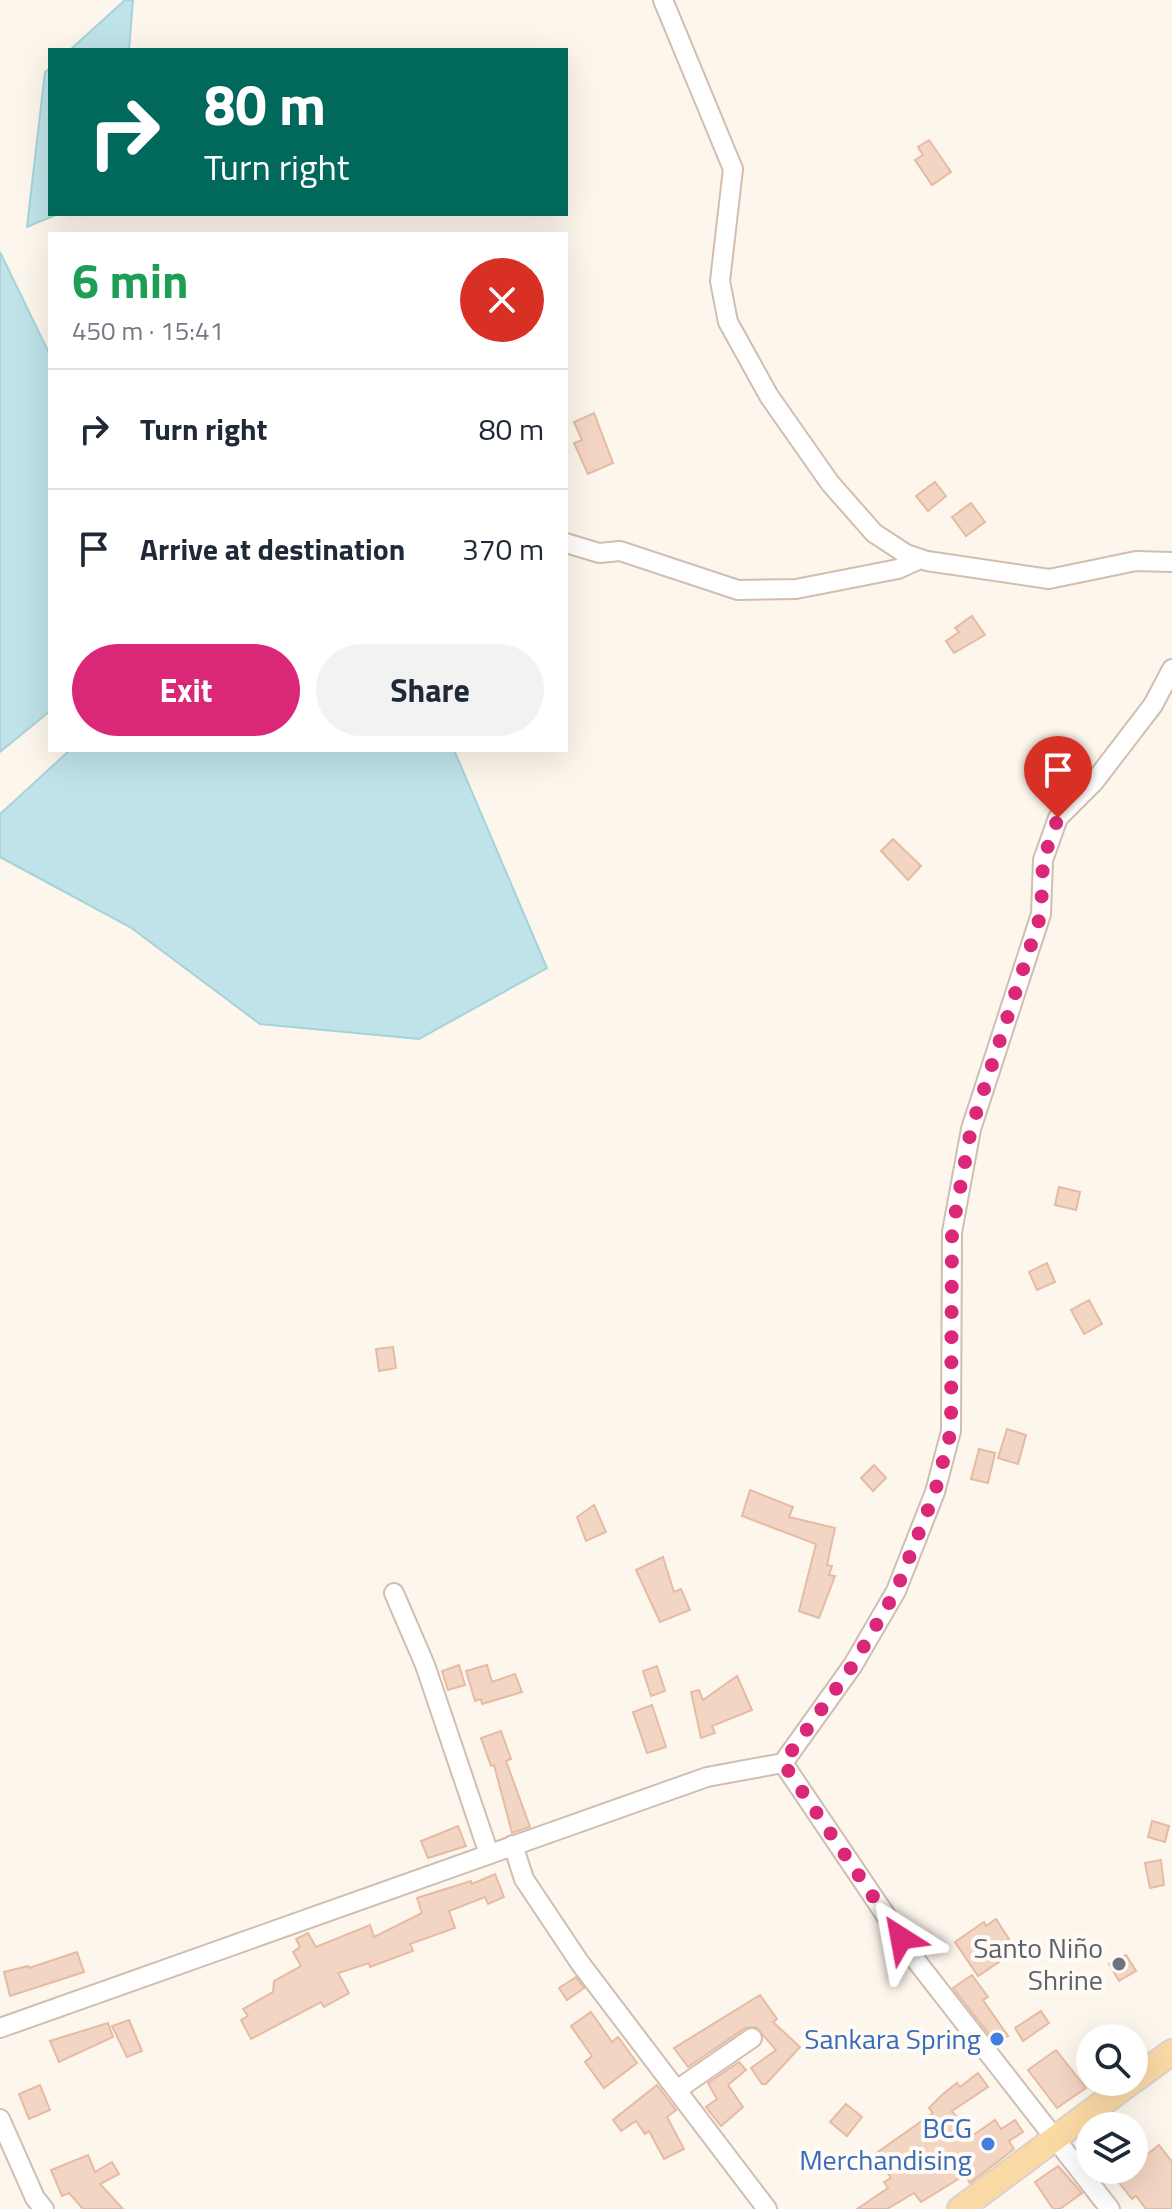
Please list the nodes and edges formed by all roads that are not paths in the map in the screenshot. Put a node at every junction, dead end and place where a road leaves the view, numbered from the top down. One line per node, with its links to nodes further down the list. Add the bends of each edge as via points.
1 (663, 0): 3 (street, via 733,169 720,281 728,322 769,396 830,483 874,533)
2 (568, 544): 3 (street, via 599,553 620,551 738,590 796,589 898,569)
3 (920, 559): 4 (street, via 1049,579 1136,561)
4 (1172, 562)
5 (1172, 669): 7 (street, via 1153,705 1094,782 1058,818 1043,860 1041,914 971,1129 952,1232 951,1431 935,1492 896,1591 853,1665)
6 (394, 1593): 9 (street, via 425,1665)
7 (783, 1763): 8 (street, via 707,1777); 17 (street, via 918,1963)
8 (513, 1845): 9 (street); 14 (street, via 524,1879 556,1927)
9 (489, 1854): 10 (street)
10 (0, 2028)
11 (752, 2038): 14 (street)
12 (1172, 2052): 13 (main road)
13 (1148, 2070)
14 (678, 2089): 19 (street)
15 (1113, 2096): 17 (main road)
16 (0, 2119): 18 (street)
17 (1056, 2138): 20 (main road); 21 (street)
18 (44, 2209)
19 (767, 2209)
20 (960, 2209)
21 (1110, 2209)

